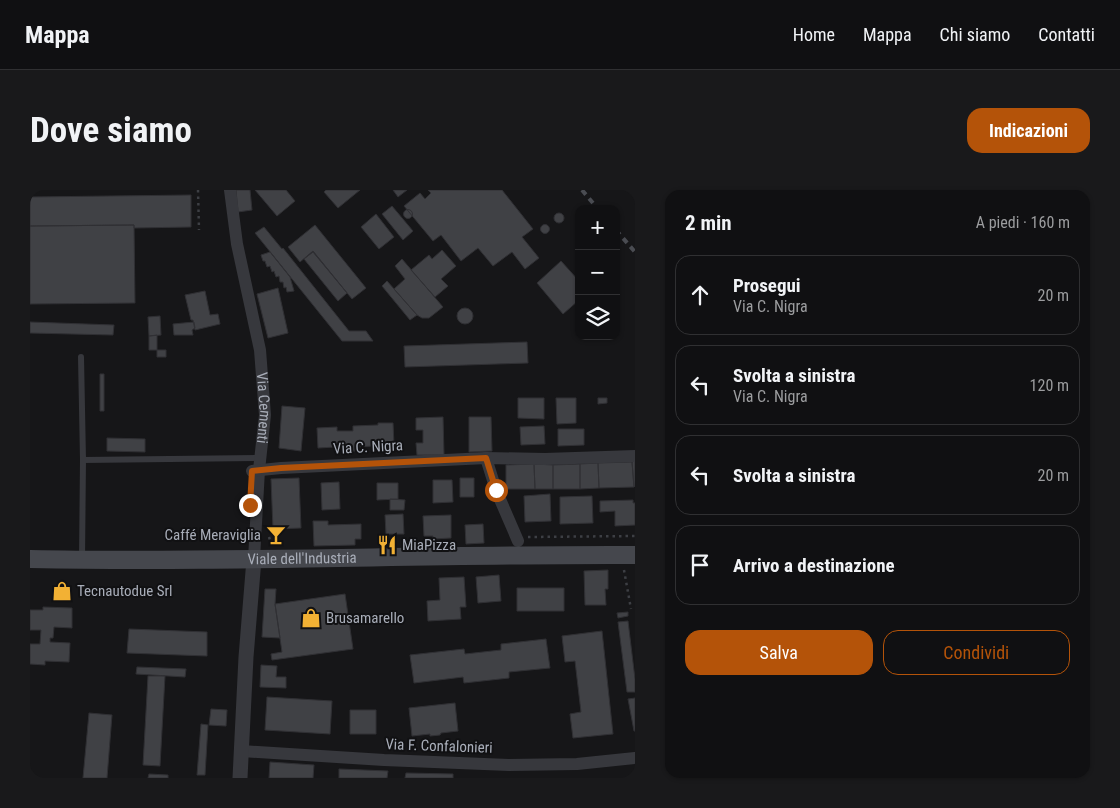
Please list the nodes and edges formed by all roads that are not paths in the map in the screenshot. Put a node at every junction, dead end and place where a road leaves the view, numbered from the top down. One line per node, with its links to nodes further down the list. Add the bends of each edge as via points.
1 (230, 190): 6 (street, Via Cementi, via 237,244 260,350 264,415)
2 (81, 357): 5 (lane)
3 (635, 456): 4 (street, Via C. Nigra)
4 (486, 458): 6 (street, Via C. Nigra); 7 (street)
5 (83, 460): 6 (lane); 11 (lane)
6 (257, 467): 10 (street, Via Cementi)
7 (517, 539)
8 (635, 555): 10 (main road, Viale dell'Industria)
9 (30, 559): 11 (main road, Viale dell'Industria)
10 (254, 559): 11 (main road, Viale dell'Industria); 12 (street, Via Cementi)
11 (82, 560)
12 (242, 751): 13 (street, Via F. Confalonieri, via 509,764 577,764); 14 (street, Via Cementi)
13 (635, 758)
14 (240, 778)

